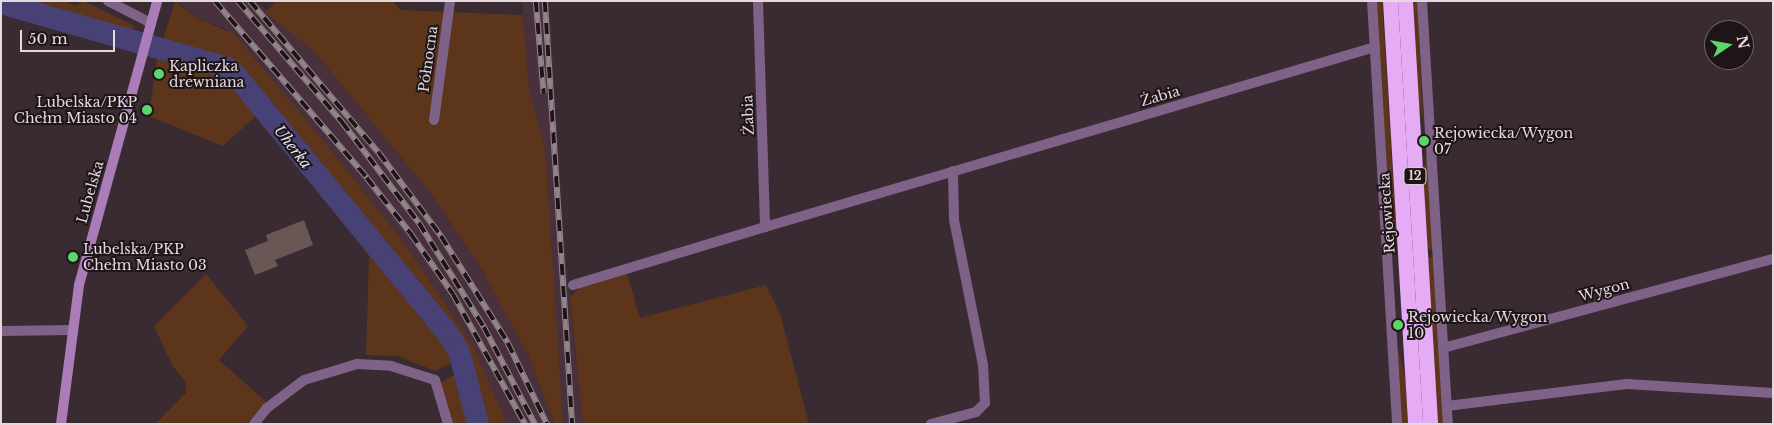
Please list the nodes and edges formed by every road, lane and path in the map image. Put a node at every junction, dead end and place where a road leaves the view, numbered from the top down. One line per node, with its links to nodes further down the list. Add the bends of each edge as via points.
1 (108, 1): 9 (street)
2 (157, 1): 9 (main road, Lubelska)
3 (450, 1): 11 (street, Północna)
4 (758, 1): 13 (street, Żabia)
5 (1372, 1): 10 (street)
6 (1390, 1): 26 (highway, Rejowiecka / 12)
7 (1405, 1): 27 (highway, 12)
8 (1422, 1): 18 (street)
9 (149, 28): 16 (main road, Lubelska, via 86,259)
10 (1375, 47): 12 (street, Żabia); 25 (street)
11 (434, 120)
12 (953, 171): 13 (street, Żabia); 24 (street, via 954,220 984,365 986,403 976,412)
13 (765, 227): 15 (street, Żabia)
14 (1773, 258): 18 (street, Wygon)
15 (573, 285)
16 (72, 330): 17 (street); 21 (main road, Lubelska)
17 (1, 331)
18 (1443, 348): 20 (street)
19 (1773, 392): 20 (street, via 1627,384)
20 (1447, 406): 28 (street)
21 (62, 424)
22 (254, 424): 23 (street, via 285,392 334,368 357,364 391,366 435,380)
23 (448, 424)
24 (931, 424)
25 (1397, 424)
26 (1416, 424)
27 (1430, 424)
28 (1448, 424)

